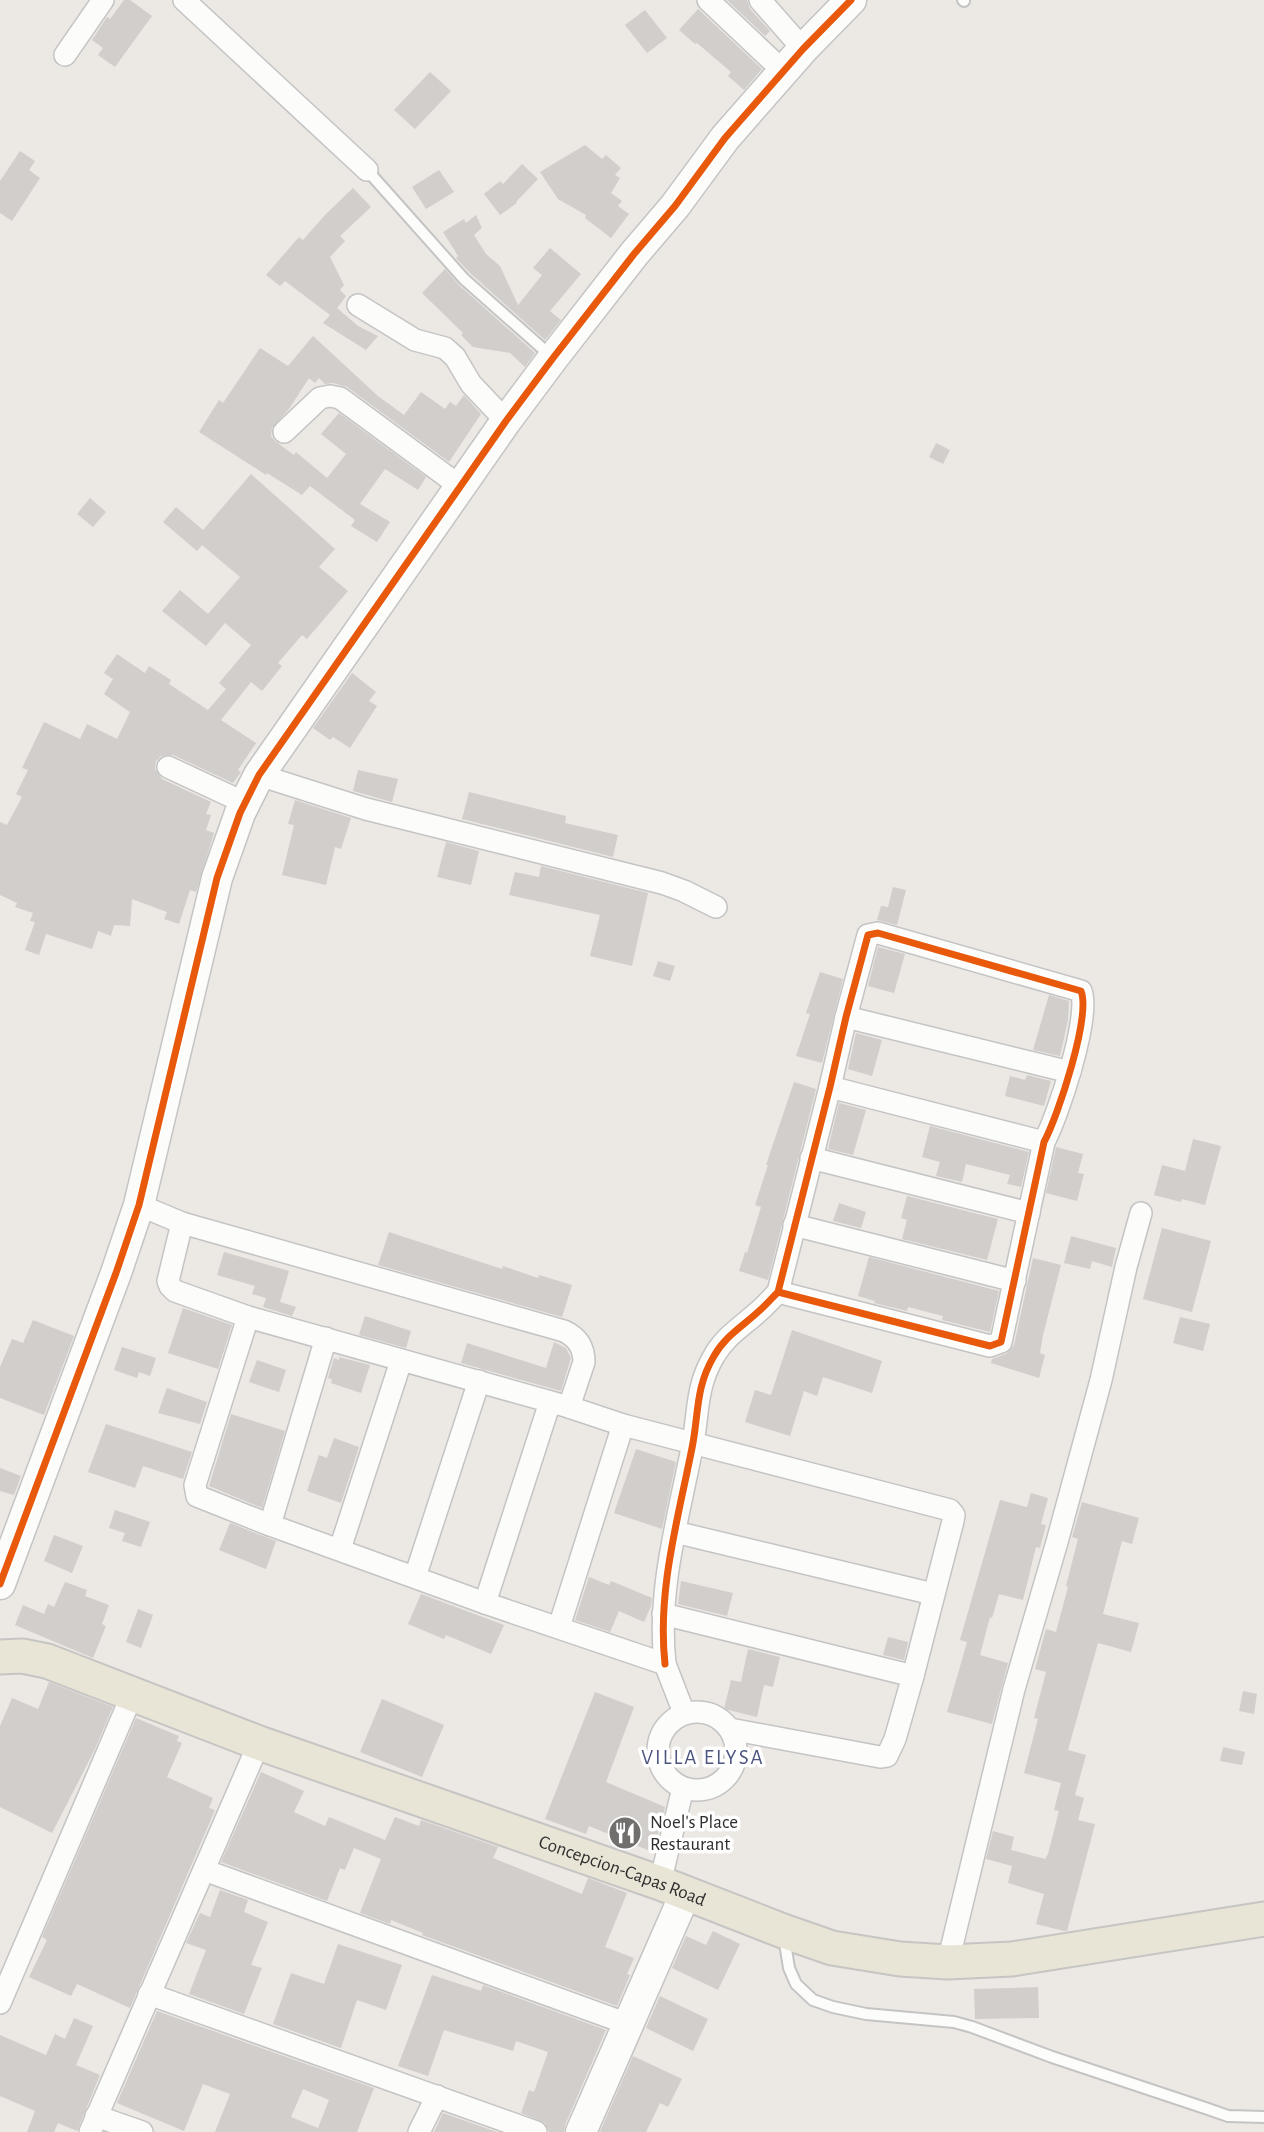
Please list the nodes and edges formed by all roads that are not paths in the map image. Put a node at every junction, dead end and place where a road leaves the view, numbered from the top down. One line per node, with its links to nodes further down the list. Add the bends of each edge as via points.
1 (103, 0): 7 (street)
2 (184, 0): 9 (street)
3 (708, 0): 8 (street)
4 (760, 0): 6 (street)
5 (852, 0): 6 (street)
6 (803, 49): 8 (street)
7 (65, 55)
8 (783, 71): 11 (street)
9 (367, 170): 11 (lane, via 464,279)
10 (358, 305): 12 (street, via 415,340 445,348)
11 (553, 358): 12 (street)
12 (506, 421): 14 (street)
13 (284, 432): 14 (street, via 320,398 340,398)
14 (461, 486): 16 (street)
15 (168, 767): 17 (street)
16 (259, 775): 17 (street); 18 (street, via 366,809 662,883)
17 (245, 803): 24 (street, via 209,909)
18 (716, 907)
19 (846, 1017): 20 (street); 20 (street, via 868,935 878,933 1081,990 1081,1018); 21 (street)
20 (1070, 1072): 22 (street)
21 (830, 1087): 22 (street); 23 (street)
22 (1044, 1142): 25 (street)
23 (811, 1158): 25 (street); 28 (street)
24 (139, 1205): 27 (street); 42 (street)
25 (1029, 1213): 29 (street)
26 (1141, 1213): 59 (street, via 1101,1380 1014,1689)
27 (182, 1223): 31 (street, via 170,1286); 35 (street, via 564,1331 582,1348 584,1362)
28 (794, 1225): 29 (street); 30 (street)
29 (1015, 1281): 30 (street, via 1003,1339 990,1346)
30 (778, 1292): 37 (street, via 730,1334 715,1354 703,1377)
31 (248, 1317): 32 (street); 38 (street, via 195,1485 202,1499)
32 (326, 1338): 33 (street); 38 (street)
33 (401, 1361): 34 (street); 40 (street)
34 (479, 1381): 35 (street); 41 (street)
35 (559, 1405): 36 (street); 44 (street)
36 (623, 1425): 37 (street); 46 (street)
37 (693, 1443): 39 (street); 43 (street, via 947,1508 954,1515)
38 (270, 1525): 40 (street)
39 (675, 1532): 43 (street); 45 (street)
40 (340, 1549): 41 (street)
41 (415, 1577): 44 (street)
42 (0, 1584)
43 (933, 1594): 49 (street)
44 (485, 1603): 46 (street)
45 (663, 1614): 48 (street); 49 (street)
46 (559, 1627): 48 (street)
47 (0, 1657): 50 (main road, Concepcion-Capas Road, via 47,1661)
48 (664, 1664): 51 (street)
49 (913, 1676): 52 (street, via 895,1739 884,1756)
50 (132, 1695): 53 (main road, Concepcion-Capas Road); 61 (street)
51 (684, 1713): 52 (street, via 703,1711 720,1718); 54 (street, via 670,1721 657,1750 660,1766)
52 (730, 1729): 54 (street, via 737,1746 736,1762 728,1777 715,1787)
53 (259, 1743): 55 (street); 56 (main road, Concepcion-Capas Road)
54 (683, 1788): 56 (street)
55 (204, 1870): 60 (street); 62 (street)
56 (673, 1887): 58 (main road, Concepcion-Capas Road); 62 (street)
57 (1264, 1919): 59 (main road, Concepcion-Capas Road, via 1012,1959)
58 (783, 1931): 59 (main road, Concepcion-Capas Road, via 867,1955); 64 (lane, via 789,1968 796,1984 813,2000 866,2014 954,2022 1228,2116)
59 (948, 1962)
60 (149, 1994): 63 (street); 65 (street)
61 (0, 2003)
62 (628, 2024): 69 (street)
63 (437, 2096): 67 (street); 68 (street)
64 (1264, 2117)
65 (93, 2124): 66 (street)
66 (142, 2132)
67 (419, 2132)
68 (536, 2132)
69 (580, 2132)

